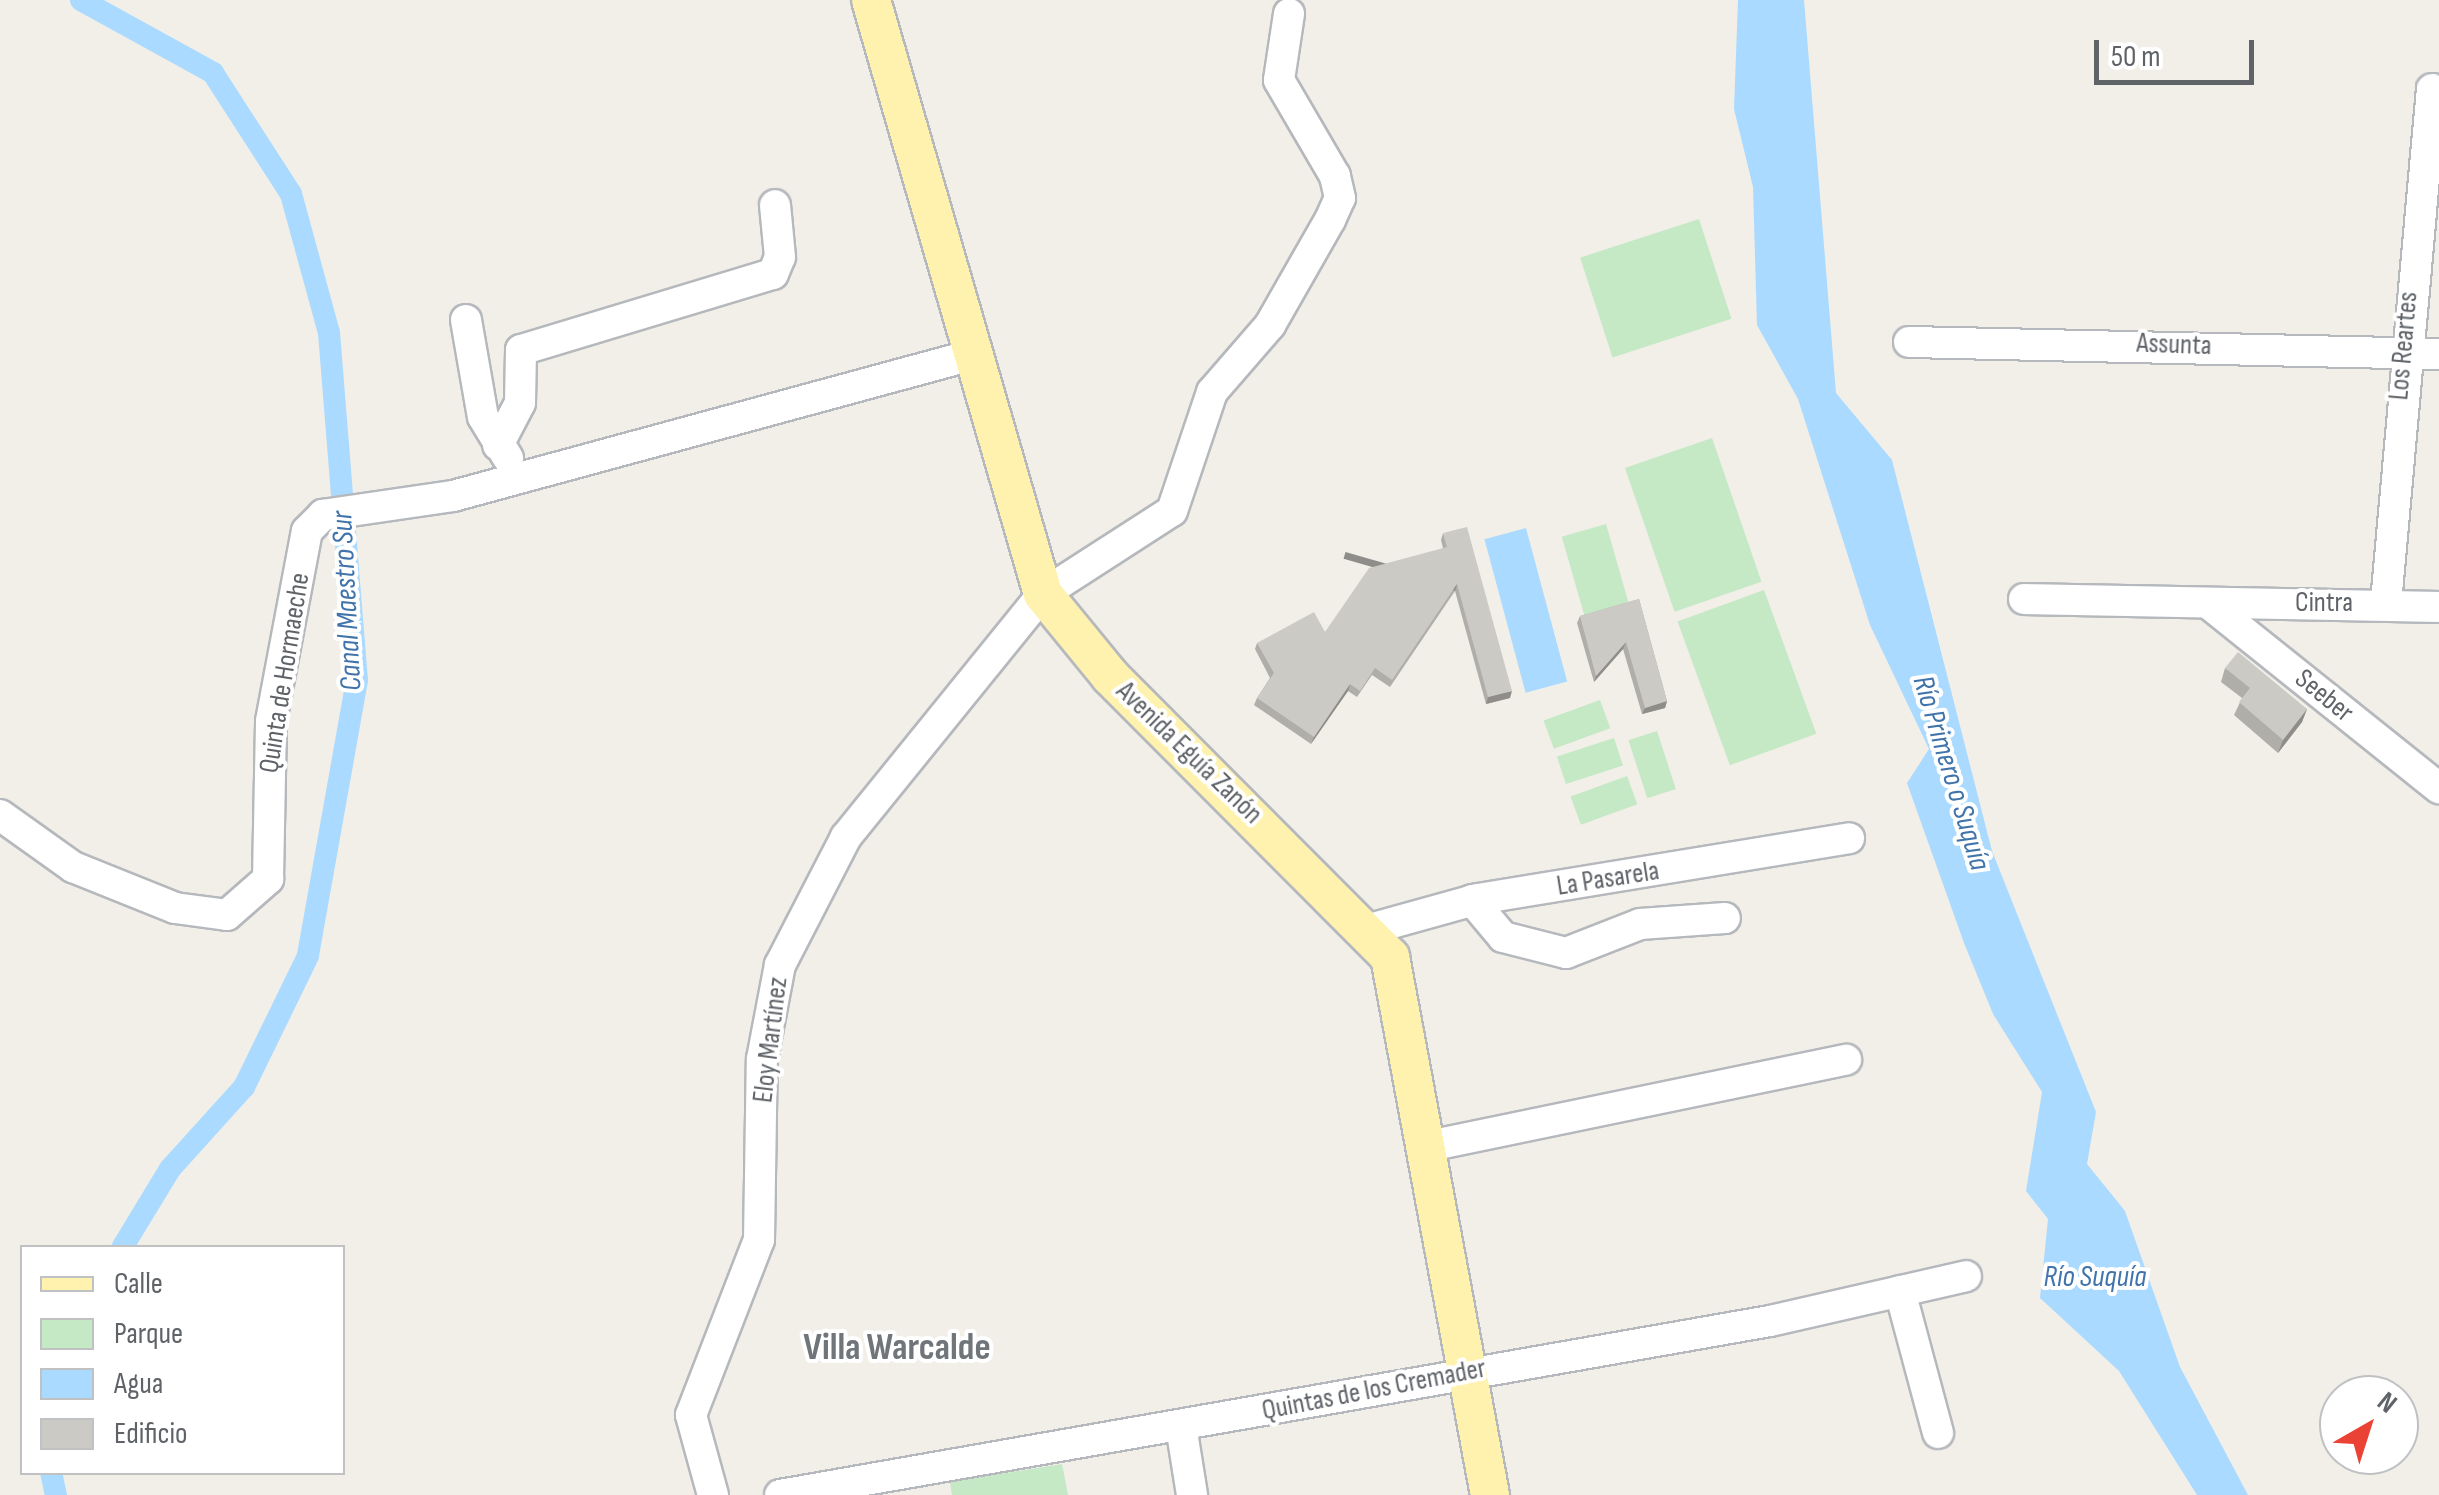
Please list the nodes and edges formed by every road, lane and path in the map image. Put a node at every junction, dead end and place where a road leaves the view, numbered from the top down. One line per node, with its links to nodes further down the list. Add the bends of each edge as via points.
1 (872, 0): 9 (main road, Avenida Eguía Zanón)
2 (1289, 14): 12 (street, Eloy Martínez, via 1279,80 1340,198 1270,325 1212,392 1172,511)
3 (2432, 89): 7 (street, Los Reartes)
4 (774, 205): 10 (street, via 780,256 773,274 521,350 520,404)
5 (466, 320): 10 (street, via 470,368)
6 (1909, 342): 7 (street, Assunta)
7 (2402, 352): 8 (street, Assunta); 14 (street, Los Reartes)
8 (2439, 354)
9 (972, 355): 11 (street); 12 (main road, Avenida Eguía Zanón)
10 (498, 446): 11 (street)
11 (522, 476): 18 (street, Quinta de Hormaeche, via 319,518 272,721 268,879 250,903 208,917 176,908 73,867)
12 (1044, 594): 22 (main road, Avenida Eguía Zanón, via 1110,676); 30 (street, Eloy Martínez, via 846,837 780,965 762,1059 758,1240 691,1415)
13 (2024, 599): 15 (street, Cintra)
14 (2386, 603): 15 (street, Cintra); 16 (street, Cintra)
15 (2209, 604): 17 (street, Seeber)
16 (2439, 607)
17 (2439, 788)
18 (0, 816)
19 (1848, 838): 20 (street, La Pasarela)
20 (1472, 900): 21 (street, via 1503,937 1566,953 1640,924); 22 (street, La Pasarela)
21 (1725, 918)
22 (1370, 930): 24 (main road, Avenida Eguía Zanón, via 1403,996)
23 (1846, 1060): 24 (street)
24 (1428, 1146): 27 (main road, Avenida Eguía Zanón)
25 (1966, 1276): 26 (street, Quintas de los Cremader)
26 (1900, 1291): 27 (street, Quintas de los Cremader); 29 (street)
27 (1468, 1372): 28 (street, Quintas de los Cremader); 33 (main road, Avenida Eguía Zanón)
28 (1180, 1426): 31 (street, Quintas de los Cremader); 32 (street)
29 (1938, 1434)
30 (714, 1495)
31 (780, 1495)
32 (1192, 1495)
33 (1490, 1495)

